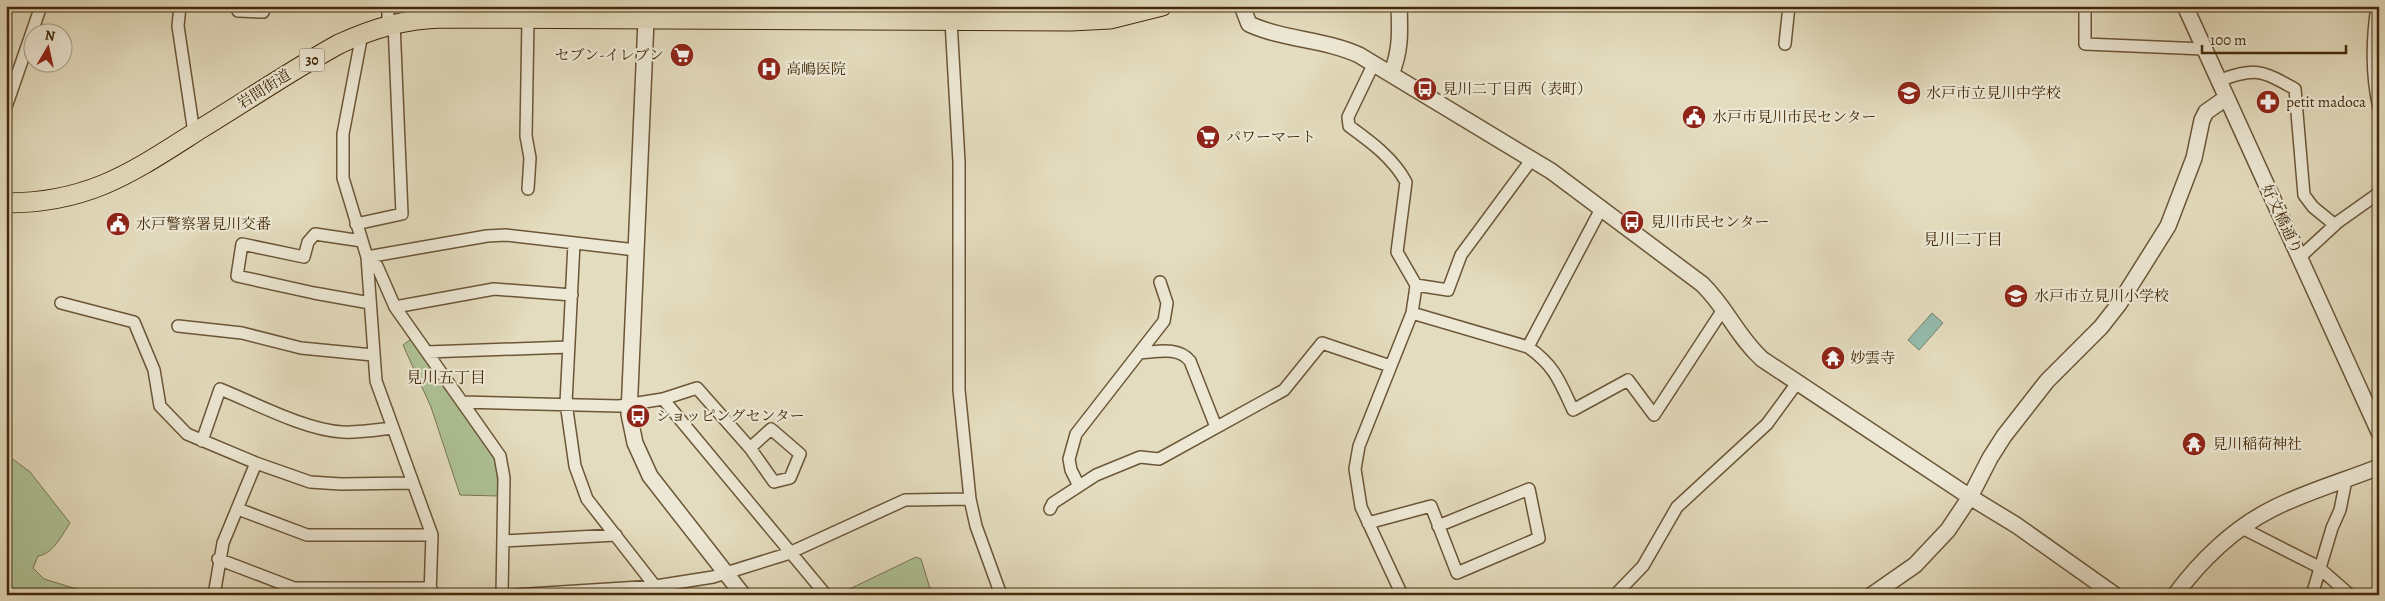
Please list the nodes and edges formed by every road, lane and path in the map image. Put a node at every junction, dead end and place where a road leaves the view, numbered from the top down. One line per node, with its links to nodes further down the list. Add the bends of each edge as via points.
1 (41, 6): 25 (street)
2 (180, 6): 27 (street, via 178,26)
3 (239, 6): 4 (street, via 238,11 263,12)
4 (266, 6)
5 (1162, 6): 17 (main road, 岩間街道 / 30, via 1134,15 1091,21)
6 (1242, 6): 21 (street, via 1247,22 1256,27 1346,49)
7 (1399, 6): 22 (street, via 1400,43)
8 (1789, 6): 19 (street)
9 (2085, 6): 20 (street, via 2085,44)
10 (2184, 6): 20 (street, 好文橋通り)
11 (2377, 6): 26 (street, via 2373,74)
12 (552, 13): 14 (main road, 岩間街道 / 30); 16 (main road, 岩間街道 / 30)
13 (738, 13): 16 (main road, 岩間街道 / 30); 17 (main road, 岩間街道 / 30)
14 (517, 15): 15 (main road, 岩間街道 / 30); 29 (street, via 530,158)
15 (390, 18): 18 (main road, 岩間街道 / 30); 33 (street, via 402,214)
16 (646, 20): 37 (street)
17 (951, 21): 71 (street, via 960,171 959,390)
18 (362, 34): 27 (main road, 岩間街道 / 30, via 319,56); 33 (street, via 342,154 343,178)
19 (1785, 44)
20 (2204, 49): 23 (street, 好文橋通り)
21 (1374, 63): 22 (street); 41 (street, via 1348,117 1349,126 1375,144 1406,182 1397,252)
22 (1391, 74): 28 (street)
23 (2218, 81): 24 (street, 好文橋通り); 34 (street, via 2264,72 2295,89 2304,196)
24 (2226, 98): 39 (street, 好文橋通り); 70 (street, via 2210,108 2202,120 2182,194 2168,226 2140,273 2101,327 2047,381 2004,436)
25 (6, 107)
26 (2379, 108)
27 (194, 133): 31 (main road, 岩間街道 / 30, via 125,176 90,191 67,198)
28 (1532, 159): 32 (street); 41 (street, via 1461,255 1448,290)
29 (528, 189)
30 (2379, 193): 34 (street)
31 (6, 203)
32 (1602, 207): 46 (street, via 1702,284); 50 (street)
33 (356, 224): 35 (street)
34 (2335, 225): 39 (street)
35 (362, 241): 38 (street); 44 (street, via 315,234 308,242 304,257 242,244 237,276)
36 (574, 242): 37 (street); 38 (street, via 488,236); 42 (street)
37 (636, 250): 59 (street)
38 (367, 257): 44 (street); 45 (street, via 377,266)
39 (2299, 258): 62 (street, 好文橋通り)
40 (1160, 282): 52 (street, via 1167,311)
41 (1416, 285): 47 (street)
42 (572, 295): 45 (street, via 494,289); 49 (street)
43 (61, 303): 63 (street, via 134,322 154,370 160,406 188,434)
44 (370, 303): 53 (street)
45 (395, 307): 51 (street)
46 (1724, 308): 50 (street, via 1654,415 1628,380 1574,410 1553,368); 55 (street, via 1746,344)
47 (1412, 313): 50 (street); 54 (street)
48 (178, 326): 53 (street, via 242,333 301,348)
49 (569, 347): 51 (street); 58 (street)
50 (1528, 347)
51 (427, 352): 57 (street)
52 (1140, 353): 60 (street, via 1174,351 1185,354); 69 (street, via 1076,434 1069,459)
53 (373, 355): 61 (street, via 376,381)
54 (1390, 366): 60 (street, via 1322,343 1284,390); 74 (street, via 1359,446 1355,469 1360,504)
55 (1797, 383): 70 (street); 93 (street, via 1767,424 1677,507 1643,566)
56 (663, 399): 59 (street); 64 (street, via 696,388); 80 (street)
57 (462, 402): 58 (street); 79 (street, via 500,456 504,468)
58 (566, 403): 59 (street); 78 (street, via 580,483 596,511)
59 (628, 404): 83 (street, via 635,442 647,471)
60 (1216, 427): 69 (street, via 1159,459 1140,457 1096,475)
61 (392, 428): 63 (street, via 326,430 220,389); 68 (street)
62 (2379, 432)
63 (202, 441): 65 (street)
64 (750, 448): 64 (street, via 774,482 790,478 800,454 771,429)
65 (256, 463): 68 (street, via 320,484); 72 (street)
66 (2379, 467): 67 (street)
67 (2346, 480): 76 (street, via 2273,508); 82 (street)
68 (413, 483): 77 (street)
69 (1079, 486): 73 (street, via 1053,503)
70 (1970, 497): 94 (street, via 1948,530 1919,561); 95 (street)
71 (970, 499): 80 (street, via 905,500); 91 (street, via 976,526)
72 (238, 509): 77 (street, via 307,536); 81 (street)
73 (1050, 509)
74 (1368, 523): 75 (street, via 1431,506); 92 (street)
75 (1438, 526): 75 (street, via 1457,573 1539,538 1528,489)
76 (2242, 528): 82 (street); 96 (street, via 2198,567)
77 (432, 535): 85 (street)
78 (616, 535): 79 (street); 84 (street)
79 (503, 541): 87 (street)
80 (792, 552): 83 (street); 90 (street)
81 (218, 559): 85 (street, via 294,588); 86 (street)
82 (2321, 570): 97 (street); 98 (street)
83 (726, 574): 84 (street); 89 (street)
84 (659, 590): 88 (street)
85 (431, 591)
86 (214, 595)
87 (502, 595)
88 (513, 595)
89 (742, 595)
90 (826, 595)
91 (1002, 595)
92 (1402, 595)
93 (1615, 595)
94 (1872, 595)
95 (2116, 595)
96 (2175, 595)
97 (2312, 595)
98 (2350, 595)

